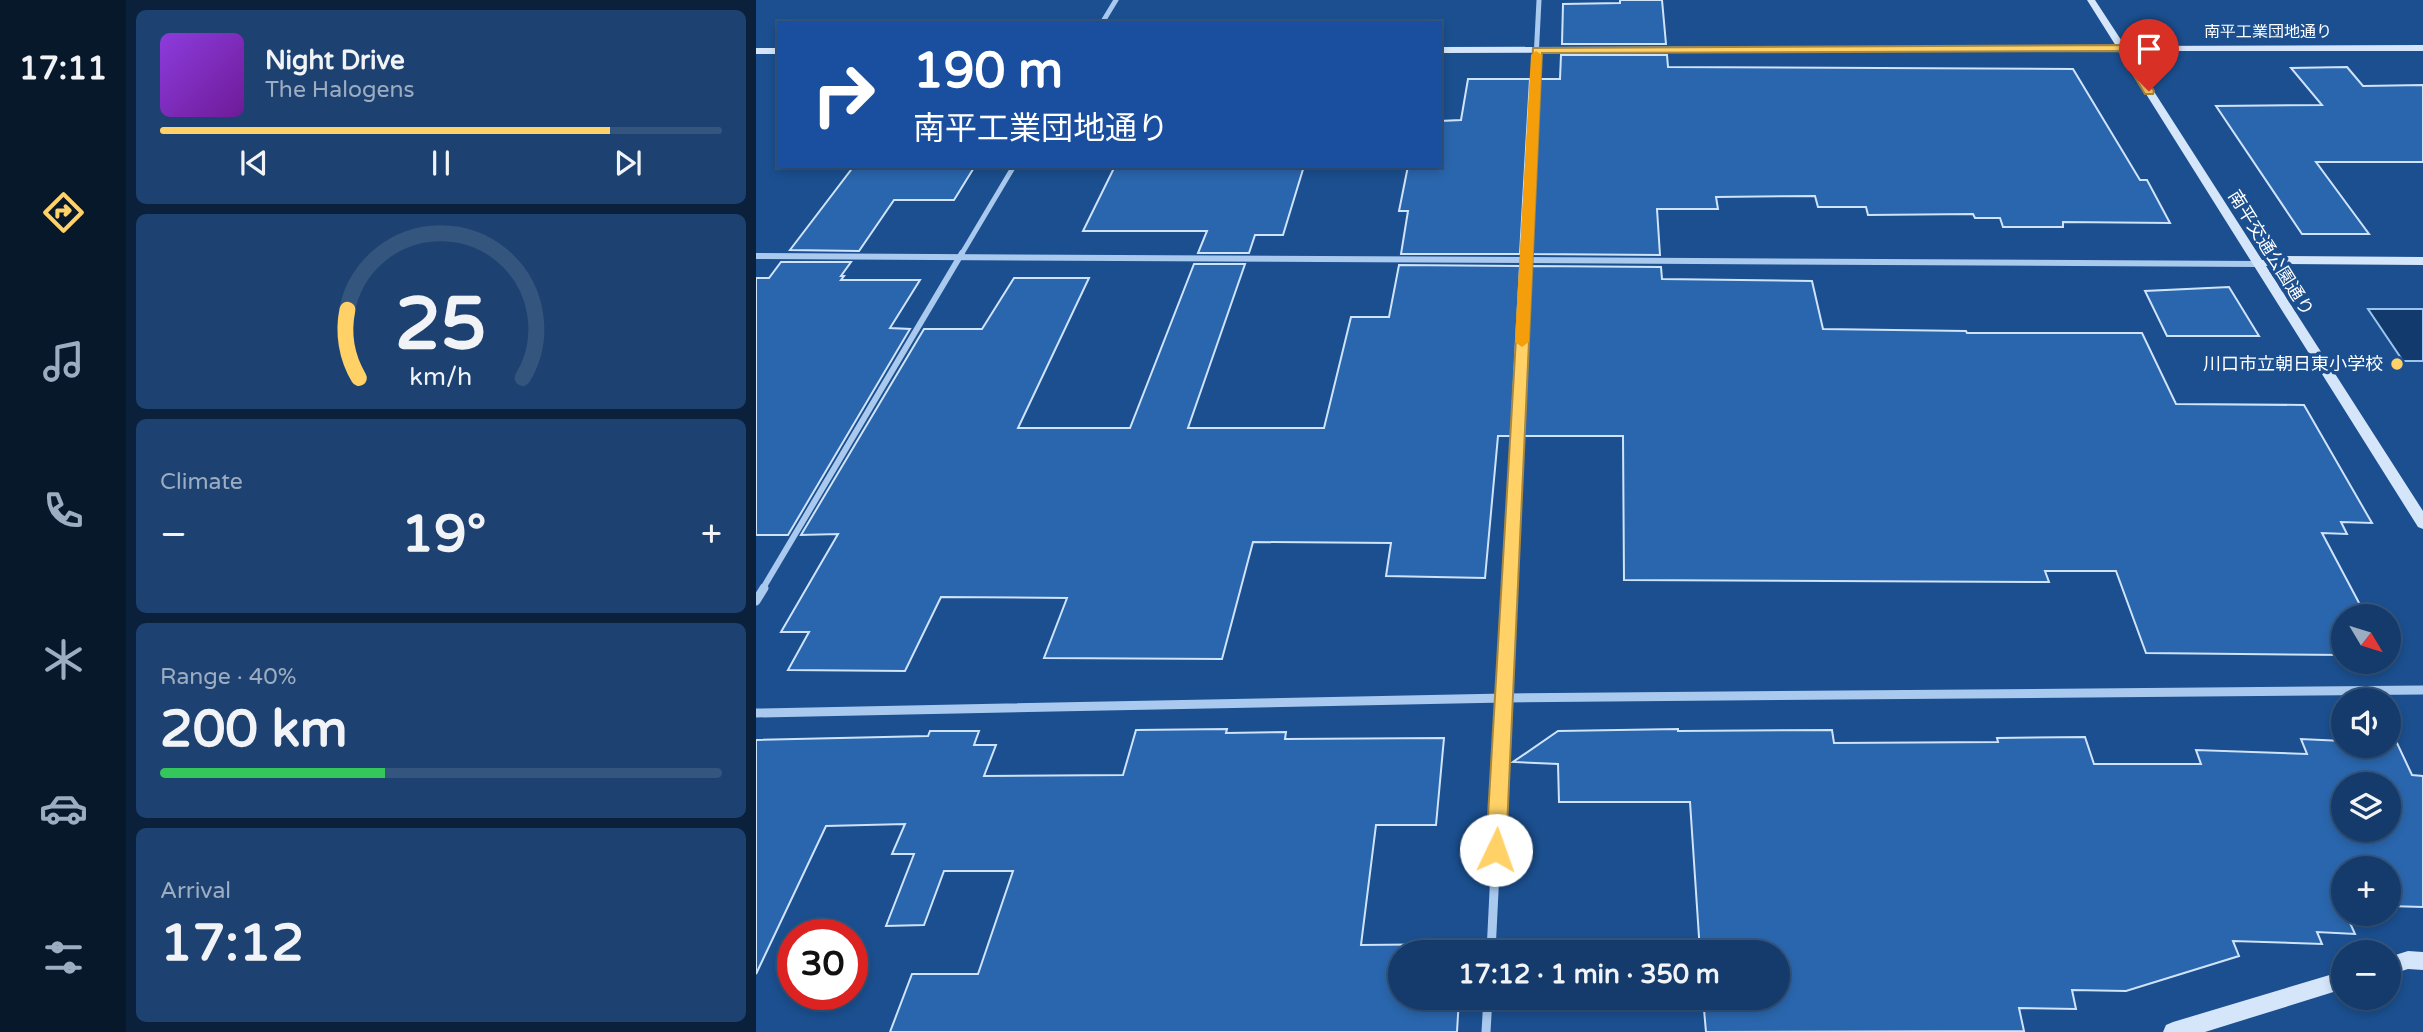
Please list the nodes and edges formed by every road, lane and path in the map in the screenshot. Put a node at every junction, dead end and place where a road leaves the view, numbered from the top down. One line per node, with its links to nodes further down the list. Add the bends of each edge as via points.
1 (1116, 0): 4 (street)
2 (1539, 0): 8 (street)
3 (2091, 0): 5 (street, 南平交通公園通り)
4 (1103, 21)
5 (2122, 48): 6 (street, 南平工業団地通り); 8 (street, 南平工業団地通り); 16 (street, 南平交通公園通り)
6 (2423, 48)
7 (1442, 50): 8 (street, 南平工業団地通り)
8 (1537, 50): 14 (street)
9 (756, 51): 10 (street)
10 (777, 51)
11 (1013, 168): 13 (street)
12 (756, 257): 13 (street)
13 (957, 258): 14 (street); 18 (street)
14 (1526, 261): 16 (street); 20 (street)
15 (2423, 261): 16 (street, via 2284,260)
16 (2257, 264): 17 (street, 南平交通公園通り)
17 (2423, 523)
18 (756, 601)
19 (2423, 690): 20 (street)
20 (1505, 698): 21 (street); 22 (street)
21 (756, 713)
22 (1492, 940)
23 (2423, 961): 24 (street)
24 (2401, 962)
25 (2331, 984): 28 (street)
26 (1487, 1010): 27 (street)
27 (1486, 1032)
28 (2173, 1032)

